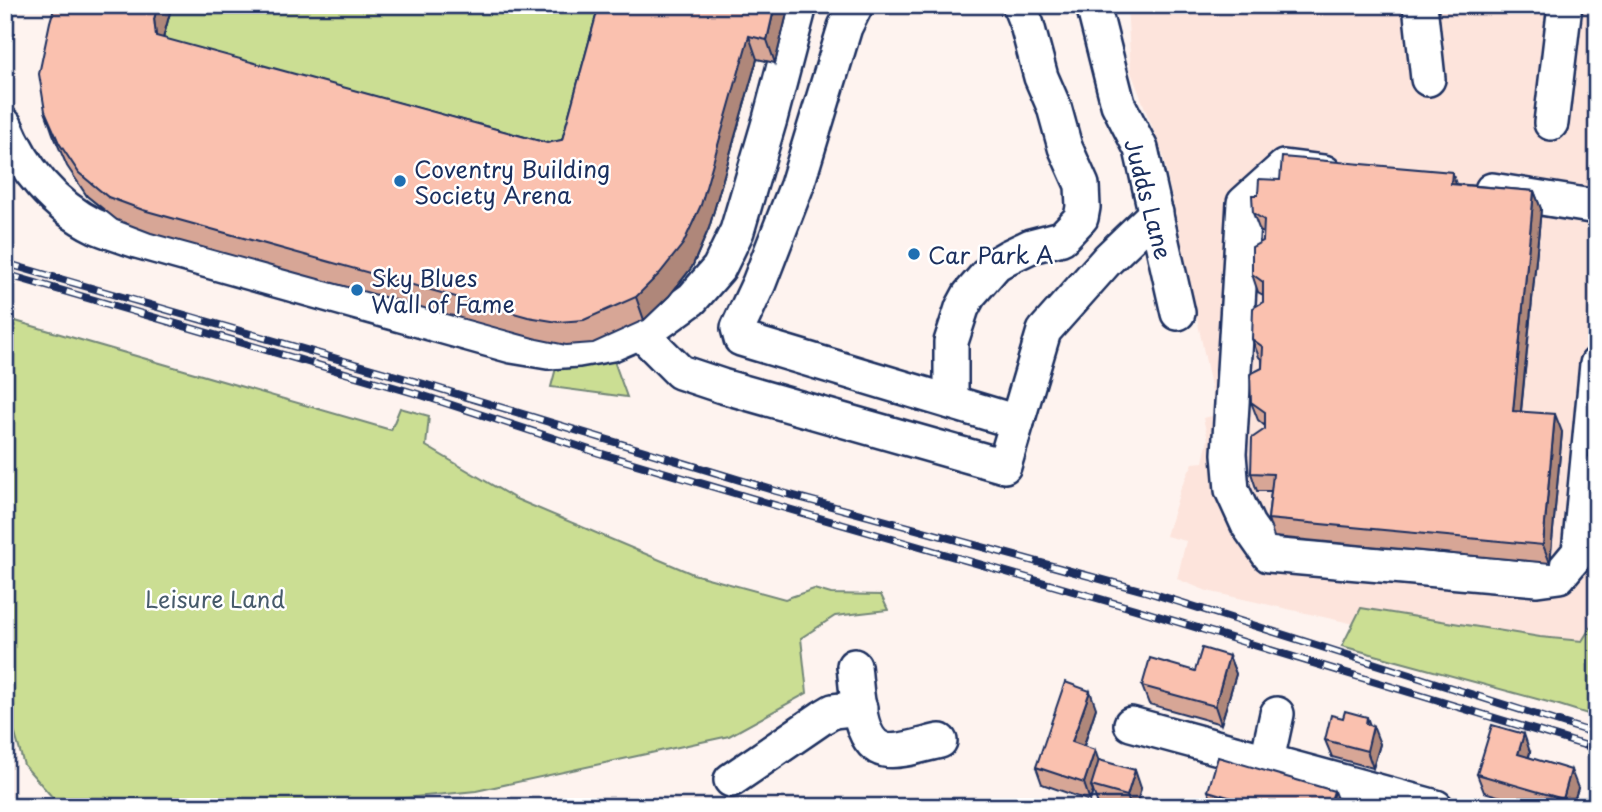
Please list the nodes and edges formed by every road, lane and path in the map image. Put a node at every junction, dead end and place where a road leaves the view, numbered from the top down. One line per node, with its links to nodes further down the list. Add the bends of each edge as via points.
1 (800, 5): 8 (street)
2 (856, 5): 11 (street)
3 (1019, 5): 21 (street, via 1082,185 1083,207 1081,218 1062,238 1031,246 996,264 969,295 951,342)
4 (1093, 5): 15 (street, Judds Lane, via 1118,104 1141,149)
5 (1420, 5): 7 (street)
6 (1565, 5): 9 (street)
7 (1428, 79)
8 (770, 119): 11 (street); 16 (street, via 737,231)
9 (1551, 123)
10 (5, 125): 19 (street, via 37,179 58,202 94,225 137,241 512,346 548,352 578,350 612,344)
11 (813, 134): 17 (street)
12 (1351, 174): 20 (street, via 1284,167 1244,203 1229,454 1232,490 1269,555 1536,579 1559,576 1579,552)
13 (1458, 185): 14 (street)
14 (1597, 207)
15 (1156, 213): 18 (street, Judds Lane); 22 (street, via 1044,331)
16 (721, 264): 17 (street); 19 (street, via 692,299)
17 (759, 283): 21 (street, via 738,328 741,339)
18 (1178, 313)
19 (640, 332): 22 (street, via 680,372 1004,466)
20 (1597, 364)
21 (951, 402): 22 (street)
22 (1017, 422)
23 (854, 666): 24 (street)
24 (860, 708): 27 (street, via 865,732 884,750); 29 (street, via 822,717)
25 (1278, 714): 28 (street)
26 (1131, 724): 28 (street)
27 (940, 741)
28 (1267, 760): 30 (street)
29 (732, 780)
30 (1436, 807)

